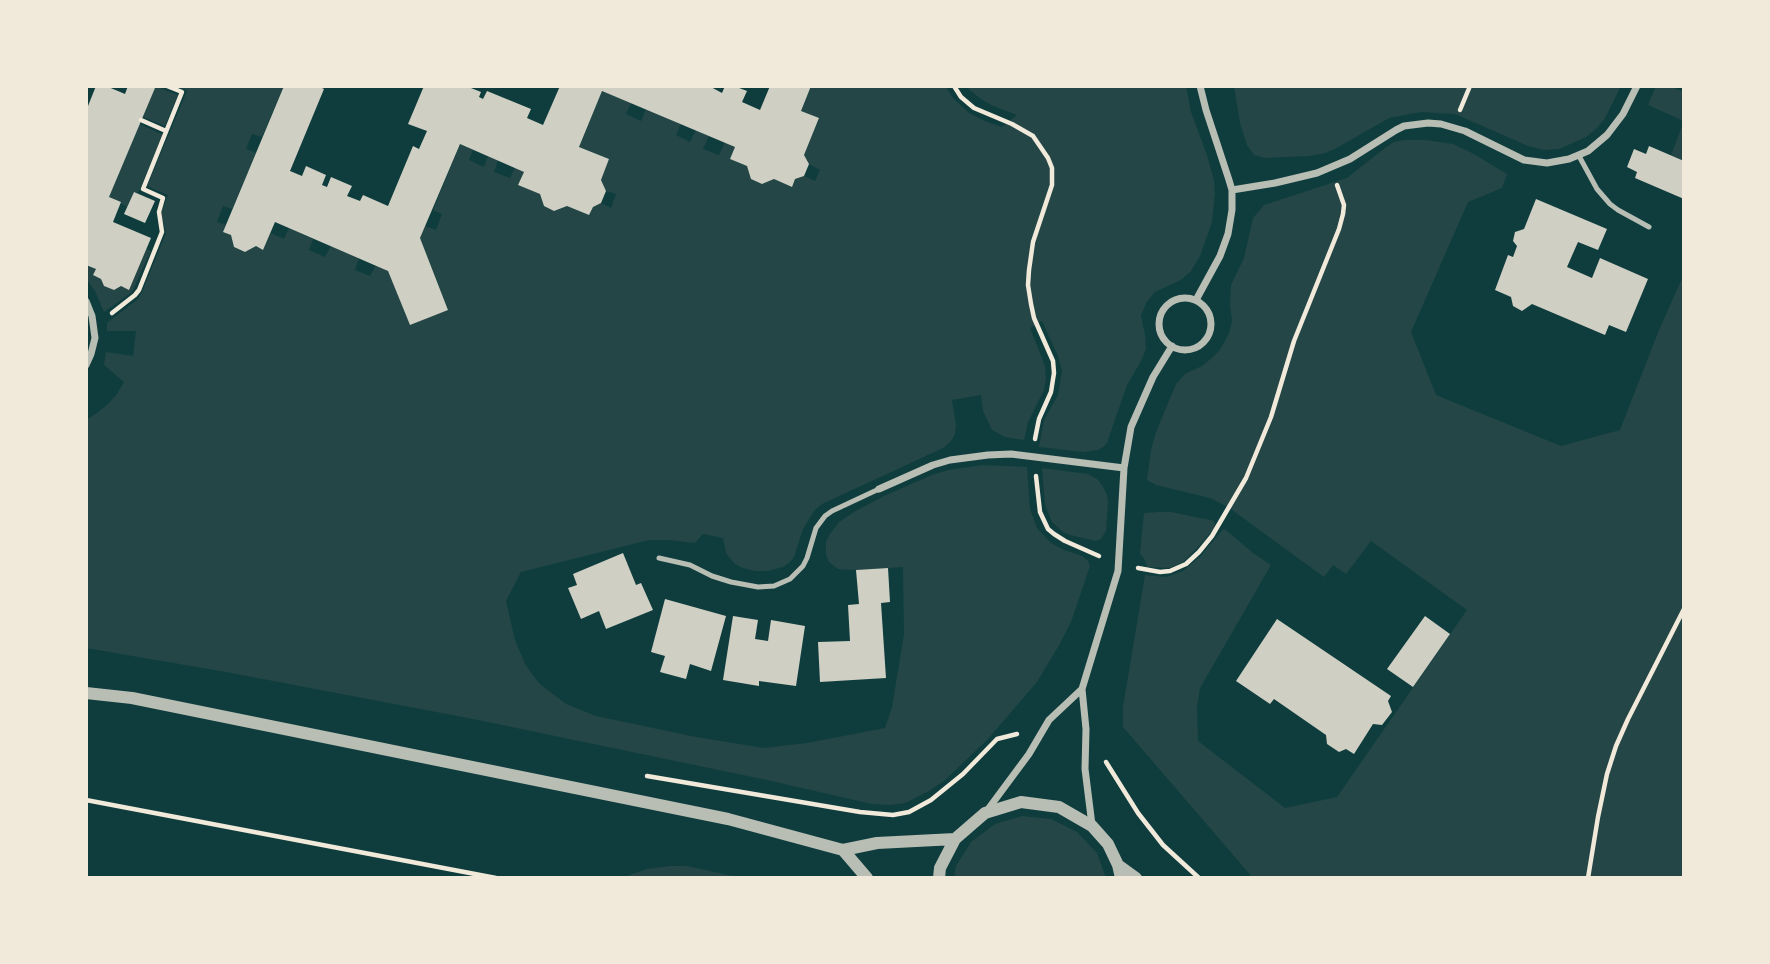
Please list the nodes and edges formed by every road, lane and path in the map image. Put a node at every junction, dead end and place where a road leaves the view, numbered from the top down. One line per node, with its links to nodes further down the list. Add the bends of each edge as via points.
1 (167, 86): 6 (path, via 182,92)
2 (954, 86): 16 (path, via 974,108 1033,136 1052,168 1052,185 1033,242 1028,285 1034,318 1054,373 1039,419)
3 (1200, 86): 9 (street)
4 (1637, 86): 7 (street, via 1616,125)
5 (141, 121): 6 (path)
6 (166, 131): 13 (path, via 143,189 163,198 161,237 139,290)
7 (1579, 156): 8 (street, via 1537,163 1465,131 1428,123 1404,126); 10 (lane, via 1610,204)
8 (1331, 168): 9 (street); 21 (path, via 1342,199 1339,229 1246,478 1212,536 1186,564 1166,572)
9 (1232, 190): 11 (street, via 1228,234)
10 (1649, 227)
11 (1196, 300): 14 (street, via 1177,299 1162,312 1161,331); 14 (street, via 1209,315 1208,335 1192,348)
12 (86, 301): 13 (street)
13 (94, 326): 15 (street)
14 (1172, 346): 17 (street, via 1136,415)
15 (86, 365)
16 (1035, 457): 17 (street); 18 (street, via 988,454 950,460); 20 (path, via 1038,502 1048,529)
17 (1124, 468): 23 (street, via 1118,571)
18 (879, 489): 19 (lane, via 825,516 803,566 781,584 767,588 731,583 690,565)
19 (659, 558)
20 (1105, 558)
21 (1134, 568)
22 (1684, 609): 42 (path, via 1616,746)
23 (1082, 689): 27 (street, via 1049,720); 28 (street)
24 (86, 693): 34 (street, via 132,698 728,819)
25 (1022, 733): 26 (path)
26 (998, 739): 27 (path); 29 (path, via 946,789 909,812 893,815)
27 (1029, 754): 31 (street)
28 (1085, 769): 32 (street); 41 (path, via 1118,780 1163,845)
29 (643, 775)
30 (86, 800): 36 (path)
31 (985, 813): 32 (street, via 1021,803 1059,807); 33 (street)
32 (1092, 826): 35 (street)
33 (955, 839): 34 (street, via 877,843); 38 (street)
34 (843, 850): 37 (street)
35 (1118, 864): 39 (street); 40 (street)
36 (496, 878)
37 (867, 878)
38 (939, 878)
39 (1121, 878)
40 (1136, 878)
41 (1199, 878)
42 (1588, 878)

